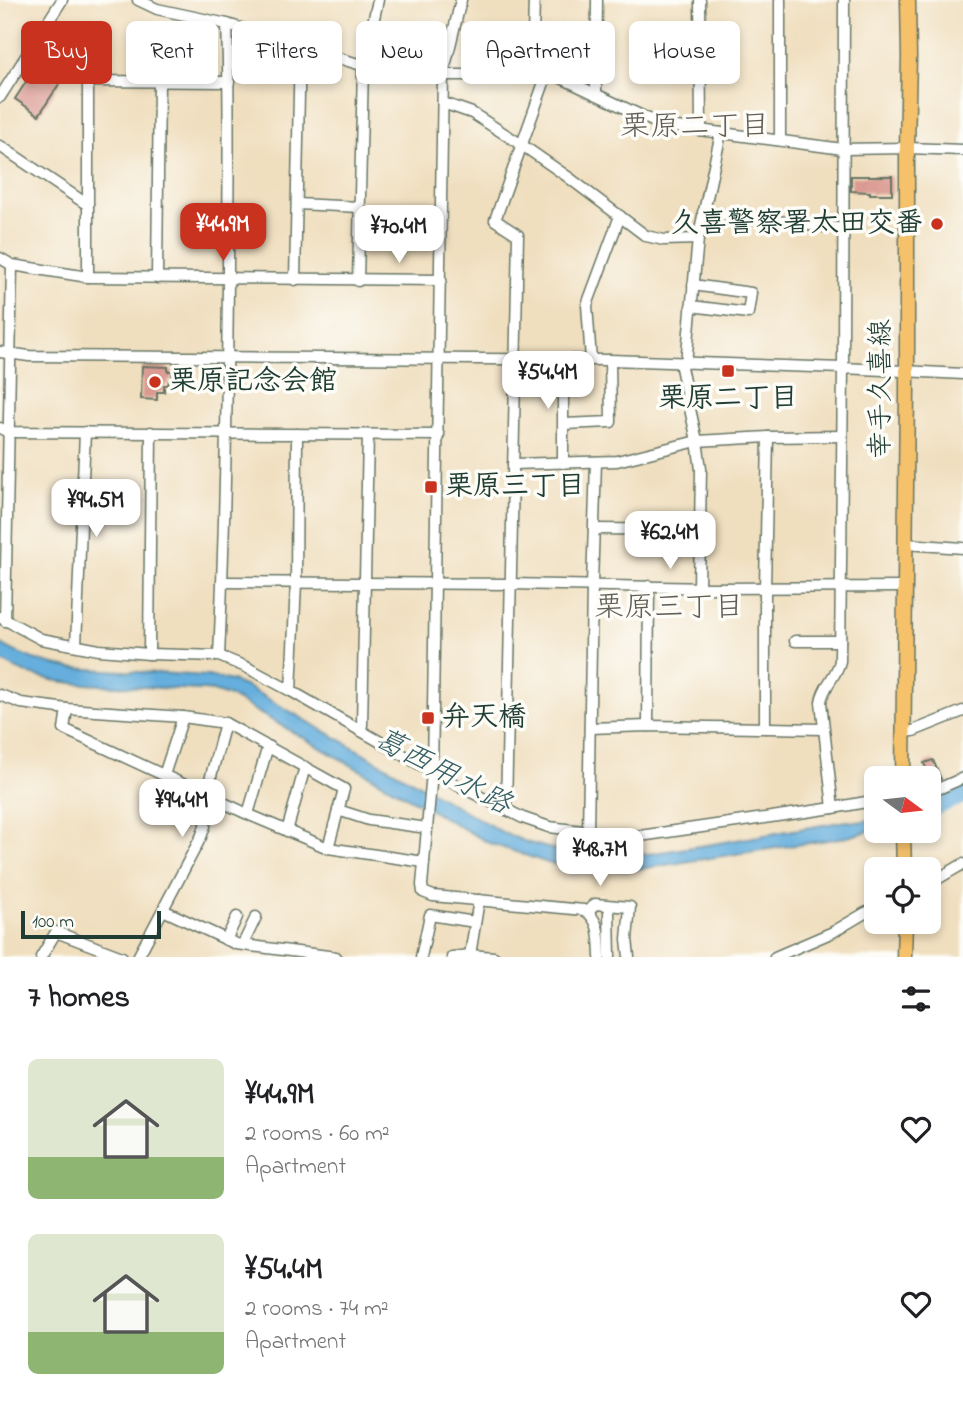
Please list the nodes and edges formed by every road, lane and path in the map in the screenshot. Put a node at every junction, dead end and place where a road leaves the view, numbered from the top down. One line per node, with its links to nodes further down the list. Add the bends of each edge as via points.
1 (62, 0): 11 (street)
2 (138, 0): 14 (street, via 157,9)
3 (378, 0): 12 (street)
4 (461, 0): 16 (street)
5 (534, 0): 13 (street)
6 (597, 0): 27 (street)
7 (700, 0): 30 (street)
8 (780, 0): 32 (street)
9 (844, 0): 36 (street)
10 (908, 0): 35 (main road, 幸手久喜線)
11 (49, 21)
12 (373, 21)
13 (533, 21)
14 (227, 24): 15 (street); 19 (street)
15 (232, 26)
16 (447, 58)
17 (21, 65): 28 (street)
18 (218, 82): 19 (street)
19 (229, 82): 49 (street)
20 (88, 84): 39 (street)
21 (159, 84): 48 (street)
22 (299, 84): 38 (street)
23 (363, 84): 40 (street)
24 (443, 84): 29 (street)
25 (543, 84): 33 (street)
26 (576, 84): 27 (street)
27 (596, 93): 30 (street, via 661,125)
28 (0, 97)
29 (443, 103): 33 (street, via 472,113); 51 (street)
30 (701, 130): 31 (street)
31 (721, 133): 32 (street); 41 (street)
32 (780, 139): 36 (street)
33 (522, 145): 42 (street); 58 (street, via 495,220 518,235)
34 (0, 146): 39 (street)
35 (907, 148): 36 (street); 37 (street); 64 (main road, 幸手久喜線)
36 (843, 149): 43 (street)
37 (963, 150)
38 (297, 204): 40 (street); 50 (street)
39 (88, 205): 47 (street)
40 (360, 207): 52 (street)
41 (703, 212): 43 (street); 44 (street)
42 (620, 216): 44 (street, via 646,236); 60 (street, via 587,305)
43 (843, 229): 63 (street)
44 (698, 239): 53 (street)
45 (0, 258): 46 (street)
46 (12, 265): 47 (street); 55 (street)
47 (88, 277): 48 (street)
48 (157, 278): 49 (street)
49 (228, 279): 50 (street); 56 (street)
50 (295, 280): 52 (street)
51 (441, 280): 52 (street); 57 (street)
52 (358, 281)
53 (693, 285): 54 (street); 54 (street, via 751,293 748,313)
54 (691, 306): 62 (street)
55 (5, 353): 56 (street); 67 (street)
56 (227, 358): 57 (street); 70 (street)
57 (440, 359): 58 (street); 73 (street)
58 (515, 359): 59 (street); 79 (street)
59 (563, 359): 60 (street); 66 (street)
60 (591, 360): 61 (street)
61 (610, 360): 62 (street); 66 (street, via 611,422)
62 (683, 363): 63 (street); 76 (street)
63 (843, 368): 64 (street); 74 (street)
64 (907, 371): 65 (street); 82 (main road, 幸手久喜線)
65 (963, 374)
66 (564, 424): 78 (street)
67 (4, 430): 68 (street); 95 (street)
68 (85, 432): 69 (street); 98 (street)
69 (151, 432): 70 (street); 99 (street)
70 (226, 434): 71 (street); 84 (street)
71 (297, 434): 72 (street); 85 (street)
72 (368, 435): 73 (street); 86 (street)
73 (439, 436): 87 (street)
74 (842, 436): 75 (street); 94 (street)
75 (768, 437): 76 (street); 93 (street)
76 (697, 441): 77 (street); 81 (street)
77 (596, 462): 78 (street); 80 (street)
78 (563, 463): 79 (street)
79 (513, 464): 88 (street)
80 (594, 529): 81 (street); 89 (street)
81 (699, 530): 91 (street)
82 (906, 544): 83 (street); 92 (main road, 幸手久喜線)
83 (963, 548)
84 (222, 583): 85 (street); 100 (street)
85 (296, 583): 86 (street); 101 (street)
86 (365, 583): 87 (street); 111 (street)
87 (435, 584): 88 (street); 116 (street)
88 (510, 584): 89 (street); 124 (street)
89 (592, 585): 90 (street); 108 (street)
90 (649, 586): 91 (street); 107 (street)
91 (699, 587): 93 (street)
92 (905, 587): 94 (street); 112 (main road, 幸手久喜線)
93 (765, 588): 94 (street); 109 (street)
94 (841, 588): 97 (street)
95 (3, 619): 98 (street, via 41,639)
96 (795, 641): 97 (street)
97 (840, 641): 110 (street, via 839,666 821,697)
98 (76, 645): 99 (street)
99 (149, 654): 100 (street)
100 (219, 656): 101 (street)
101 (291, 691): 111 (street)
102 (0, 695): 103 (street)
103 (68, 709): 105 (street); 117 (street, via 64,729)
104 (963, 711): 112 (street)
105 (183, 717): 106 (street); 117 (street)
106 (225, 723): 113 (street); 120 (street)
107 (648, 726): 108 (street); 109 (street)
108 (590, 728): 128 (street)
109 (765, 728): 110 (street)
110 (823, 729): 122 (street)
111 (360, 731): 116 (street)
112 (903, 732): 114 (main road, 幸手久喜線)
113 (268, 746): 115 (street); 125 (street)
114 (903, 766)
115 (305, 767): 123 (street, via 344,789); 127 (street)
116 (432, 772): 124 (street); 126 (street)
117 (164, 775): 120 (street)
118 (963, 778): 119 (street)
119 (942, 787)
120 (206, 795): 125 (street); 134 (street, via 201,837)
121 (864, 802): 122 (street)
122 (833, 808): 128 (street, via 633,837)
123 (338, 810): 126 (street, via 369,820); 129 (street)
124 (506, 810): 128 (street, via 539,825)
125 (248, 814): 127 (street)
126 (427, 828): 130 (street)
127 (287, 831): 129 (street)
128 (588, 833)
129 (328, 848): 130 (street)
130 (424, 862): 133 (street, via 422,886 427,895)
131 (963, 864): 132 (street)
132 (941, 877)
133 (479, 900): 135 (street); 140 (street)
134 (163, 910): 142 (street); 147 (street)
135 (589, 912): 153 (street, via 597,923); 155 (street, via 595,904 630,907)
136 (609, 913): 154 (street)
137 (864, 914): 143 (street)
138 (237, 917): 142 (street)
139 (256, 917): 142 (street)
140 (475, 922): 144 (street); 150 (street, via 430,915)
141 (905, 934): 157 (main road)
142 (235, 943): 148 (street); 149 (street)
143 (790, 954): 156 (street)
144 (470, 955): 151 (street); 152 (street)
145 (41, 957): 146 (street, via 56,932)
146 (122, 957)
147 (138, 957)
148 (233, 957)
149 (336, 957)
150 (421, 957)
151 (454, 957)
152 (494, 957)
153 (600, 957)
154 (610, 957)
155 (629, 957)
156 (775, 957)
157 (904, 957)

